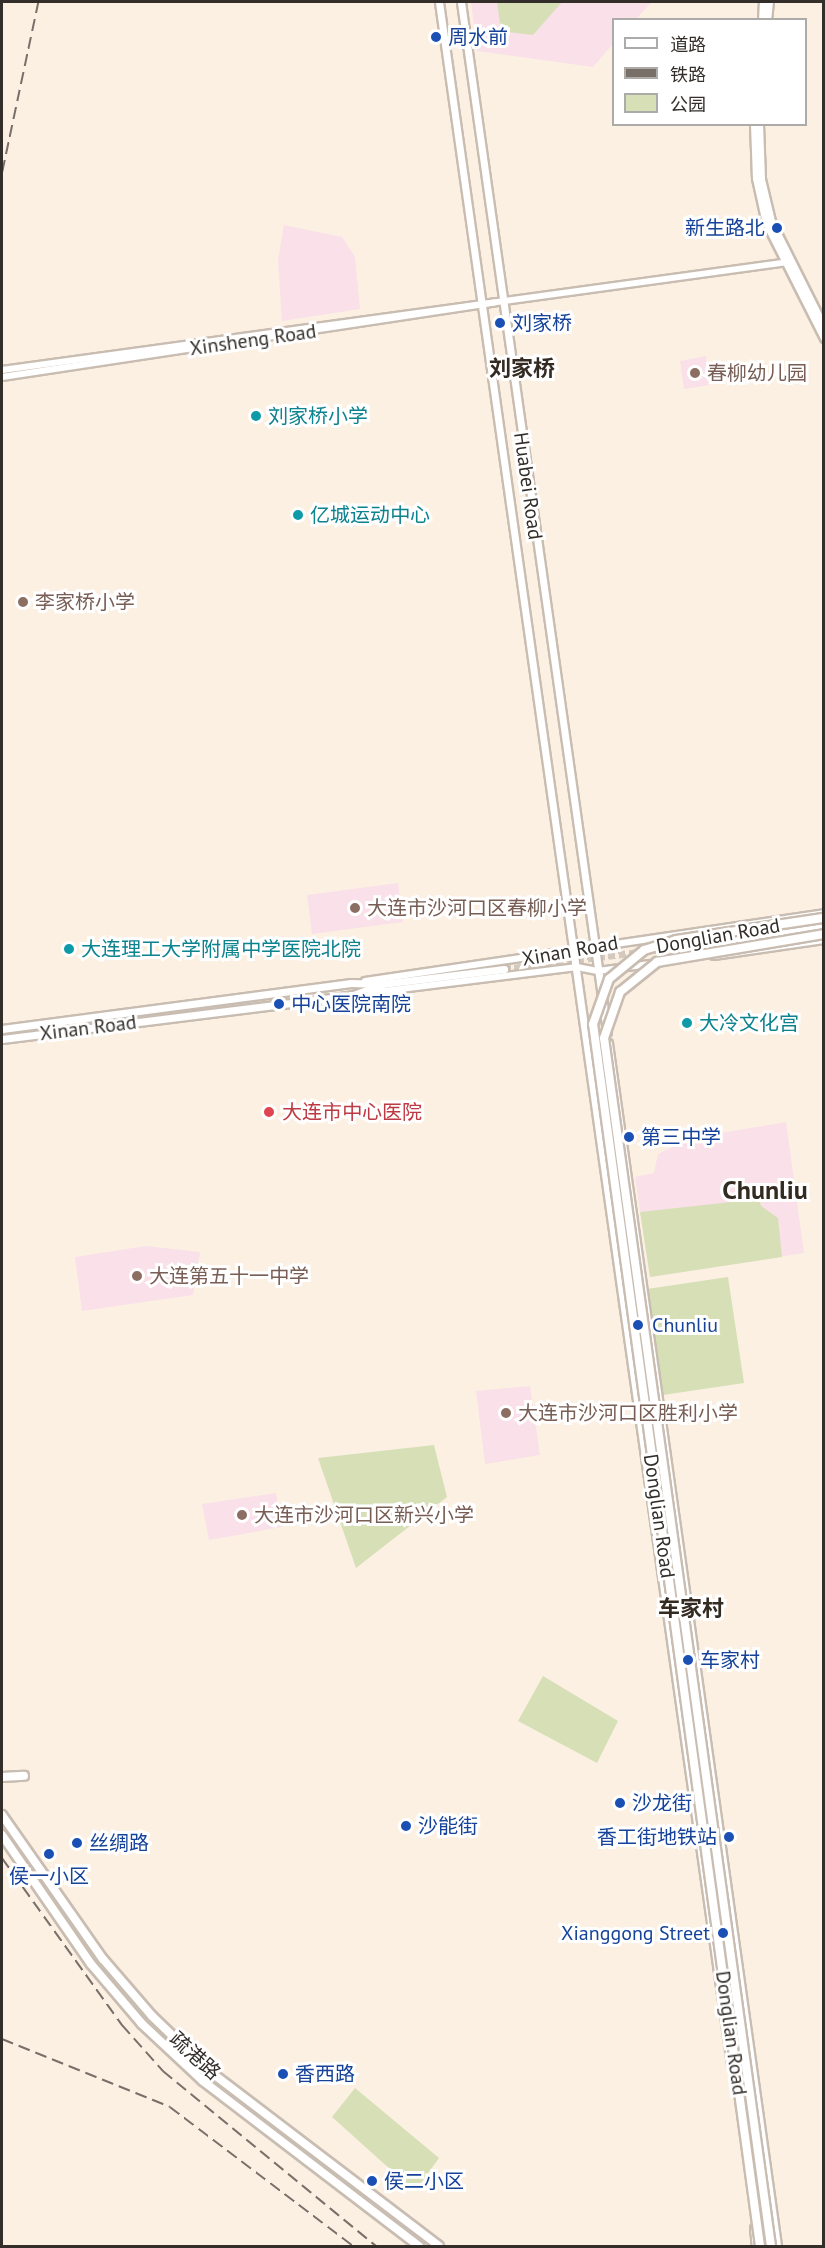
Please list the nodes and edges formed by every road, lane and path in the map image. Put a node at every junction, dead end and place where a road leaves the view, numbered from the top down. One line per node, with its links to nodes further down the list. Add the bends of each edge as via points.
1 (439, 2): 11 (main road, Huabei Road)
2 (461, 2): 10 (main road, Huabei Road)
3 (764, 2): 5 (main road)
4 (769, 2): 6 (main road)
5 (762, 18)
6 (767, 18)
7 (754, 126): 9 (main road, via 759,195)
8 (759, 126): 9 (main road, via 765,201)
9 (787, 263): 10 (main road, Xinsheng Road); 12 (main road)
10 (502, 299): 11 (main road, Xinsheng Road); 27 (main road, Huabei Road)
11 (482, 306): 14 (main road, Xinsheng Road); 29 (main road, Huabei Road)
12 (822, 325): 13 (main road)
13 (824, 338)
14 (60, 365): 15 (main road, Xinsheng Road); 16 (main road, Xinsheng Road)
15 (2, 370)
16 (2, 377)
17 (824, 913): 18 (main road, Xinan Road)
18 (814, 914): 20 (main road, Xinan Road); 23 (main road)
19 (824, 918): 45 (highway, Donglian Road, bridge, via 676,940 645,950 609,979 593,1024)
20 (772, 921): 23 (main road); 27 (main road, Xinan Road)
21 (824, 924): 23 (main road)
22 (824, 929): 23 (main road)
23 (795, 931): 26 (main road); 28 (main road)
24 (824, 934): 46 (highway, Donglian Road, bridge, via 657,962 620,992 604,1038)
25 (824, 940): 28 (main road, Xinan Road)
26 (693, 945)
27 (592, 946): 29 (main road, Xinan Road); 32 (main road, Huabei Road)
28 (776, 948): 32 (main road, Xinan Road)
29 (575, 953): 30 (main road, Huabei Road); 33 (main road, Xinan Road)
30 (577, 967): 32 (main road, Xinan Road); 35 (main road, Xinan Road); 44 (main road, Huabei Road)
31 (504, 969): 34 (main road, Xinan Road)
32 (598, 971): 47 (main road, Huabei Road)
33 (351, 983): 34 (main road, Xinan Road); 36 (main road, Xinan Road)
34 (382, 984): 35 (main road, Xinan Road)
35 (353, 995): 37 (main road, Xinan Road)
36 (2, 1029)
37 (2, 1039)
38 (24, 1776): 39 (highway)
39 (2, 1777)
40 (2, 1815): 43 (highway, 疏港路, via 103,1959 152,2016 208,2070)
41 (2, 1835): 42 (highway, via 91,1964 142,2024 203,2081)
42 (418, 2247)
43 (439, 2247)
44 (756, 2247)
45 (760, 2247)
46 (771, 2247)
47 (777, 2247)

